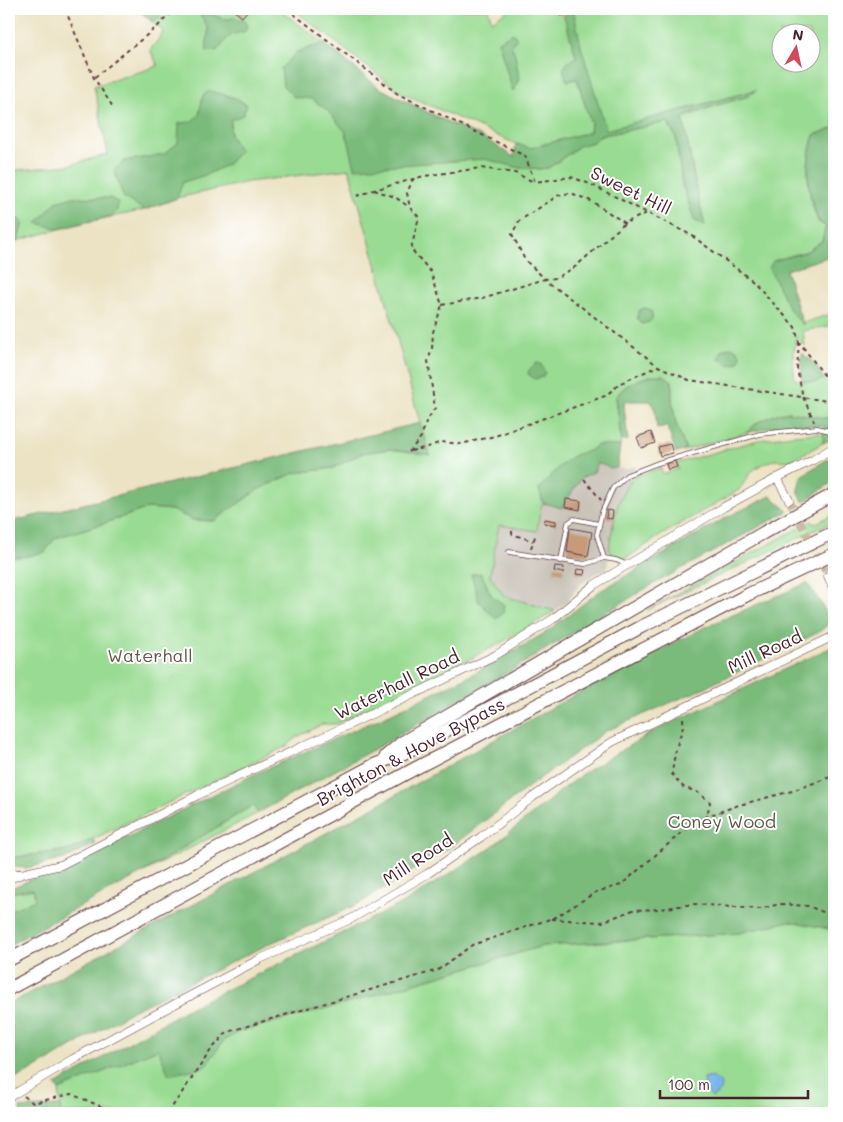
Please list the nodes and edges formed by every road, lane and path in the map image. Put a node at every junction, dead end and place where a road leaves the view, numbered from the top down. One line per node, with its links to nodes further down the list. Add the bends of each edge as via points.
1 (66, 9): 4 (path)
2 (175, 9): 4 (path)
3 (287, 9): 7 (path, via 398,94 525,156)
4 (94, 78): 5 (path)
5 (114, 107)
6 (413, 179): 7 (path, via 481,168 515,173); 8 (path); 10 (path, via 407,193)
7 (535, 182): 11 (path, Sweet Hill, via 571,177)
8 (374, 190): 9 (path); 10 (path, via 395,197)
9 (357, 196)
10 (410, 208): 14 (path, via 419,217 411,249 431,272)
11 (647, 213): 12 (path); 15 (path, Sweet Hill, via 691,235 752,280 795,327)
12 (625, 223): 13 (path, via 574,266 556,278); 13 (path, via 572,193 559,195 519,221 512,234 525,260)
13 (545, 279): 14 (path, via 482,298); 16 (path)
14 (442, 305): 16 (path, via 432,332 428,361 435,408 421,437 409,452 441,442 461,444 495,436 605,396 621,383)
15 (799, 342): 17 (path, Sweet Hill); 18 (path, via 797,369)
16 (658, 366): 18 (path, via 688,380)
17 (834, 388)
18 (803, 397): 19 (path); 20 (path)
19 (834, 402)
20 (817, 428): 21 (lane); 27 (lane, via 760,434 658,463 627,475 613,488)
21 (834, 432)
22 (834, 447): 23 (street, Waterhall Road)
23 (776, 478): 26 (street); 38 (street, Waterhall Road)
24 (584, 479): 27 (path, via 600,500)
25 (834, 494): 45 (highway, via 401,743)
26 (789, 500)
27 (607, 502): 28 (lane)
28 (599, 524): 36 (lane, via 597,535); 37 (lane, via 574,519 568,523)
29 (512, 531): 32 (path, via 512,534)
30 (834, 532): 45 (highway, Brighton & Hove Bypass, via 643,626 404,753)
31 (536, 534): 32 (path)
32 (533, 541): 35 (path)
33 (509, 552): 35 (lane)
34 (834, 554): 54 (highway, Brighton & Hove Bypass, via 749,594 425,764)
35 (529, 555): 37 (lane)
36 (604, 558): 37 (lane, via 585,564); 38 (lane)
37 (561, 561)
38 (628, 566): 49 (street, Waterhall Road, via 594,585 553,619 496,654 198,795 61,865)
39 (828, 576): 40 (street)
40 (834, 590)
41 (833, 605): 42 (path)
42 (834, 611)
43 (834, 636): 55 (street, Mill Road, via 612,742 427,874 351,919 260,959)
44 (683, 717): 47 (path, via 684,728 678,741 672,774 683,787 698,792 710,802)
45 (374, 765): 53 (highway, Brighton & Hove Bypass)
46 (834, 777): 47 (path)
47 (707, 817): 52 (path, via 696,820 621,885 596,892)
48 (9, 871): 49 (lane)
49 (25, 872): 50 (street, Waterhall Road)
50 (9, 879)
51 (834, 914): 52 (path, via 808,906 780,904 760,909 693,904 660,910 632,910 602,922)
52 (549, 919): 58 (path, via 472,945 438,970 227,1032)
53 (9, 960)
54 (9, 988)
55 (18, 1092): 56 (street, Mill Road); 57 (path, via 33,1103 71,1094)
56 (9, 1097)
57 (117, 1113)
58 (168, 1113)

